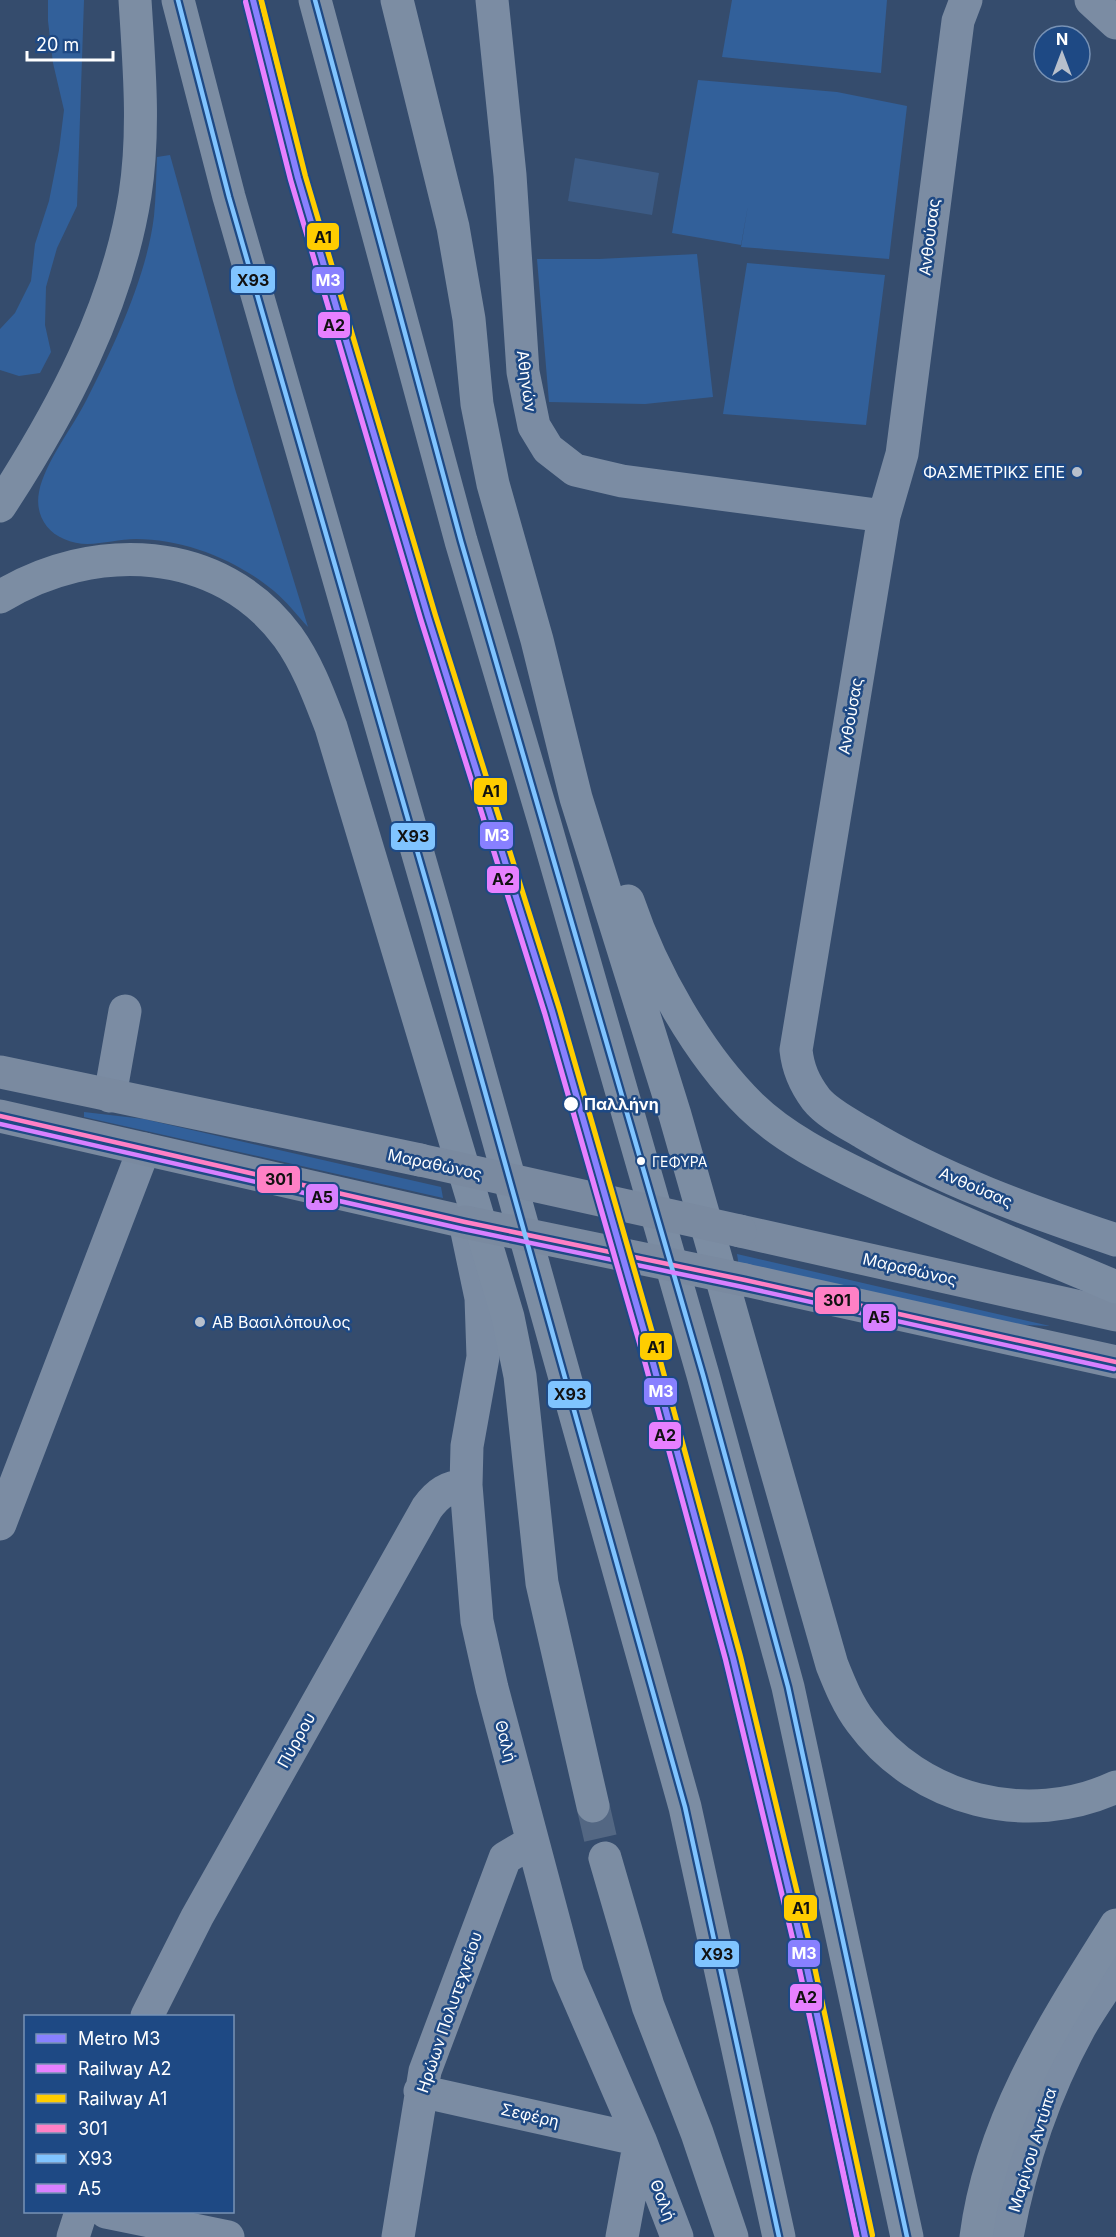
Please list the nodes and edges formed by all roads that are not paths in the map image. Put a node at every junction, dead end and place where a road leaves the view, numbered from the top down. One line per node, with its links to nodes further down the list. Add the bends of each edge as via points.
1 (135, 0): 9 (highway, via 140,114 135,194 119,269 66,394)
2 (178, 0): 42 (highway, via 235,219 438,924 685,1807)
3 (315, 0): 43 (highway, via 461,541 703,1374 788,1687)
4 (397, 0): 12 (highway, via 453,227 469,319 483,444)
5 (492, 0): 10 (street, Αθηνών, via 510,175 523,372 534,426 548,449 575,470 622,481)
6 (966, 0): 10 (street, Ανθούσας, via 958,21 902,454)
7 (1091, 0): 8 (street)
8 (1116, 22)
9 (0, 506)
10 (884, 516): 19 (street, Ανθούσας, via 797,1038 799,1071 817,1101 894,1151 967,1185)
11 (0, 597): 26 (highway, via 48,573 86,563 129,559 174,562 216,576 255,601 287,636 313,678 508,1317 520,1376 542,1583)
12 (537, 640): 20 (highway, via 632,912 668,993 714,1061 751,1106 789,1136 911,1200); 25 (highway, via 576,798 675,1115 823,1640 850,1705 874,1738 904,1766 966,1797 1008,1806 1056,1806)
13 (125, 1011): 15 (street)
14 (0, 1071): 15 (main road, Μαραθώνος)
15 (110, 1096): 21 (main road, Μαραθώνος, bridge, via 420,1160)
16 (0, 1116): 17 (main road)
17 (144, 1149): 18 (main road); 24 (street)
18 (465, 1222): 22 (main road, bridge); 23 (street, Θαλή, via 481,1298 483,1357 467,1446)
19 (1116, 1240)
20 (1116, 1287)
21 (1116, 1315)
22 (1116, 1362)
23 (466, 1485): 27 (street, Θαλή, via 477,1621); 31 (street, Πύρρου, via 438,1494 427,1508 197,1917)
24 (0, 1524)
25 (1116, 1787)
26 (593, 1806)
27 (532, 1842): 32 (street, Ηρώων Πολυτεχνείου, via 505,1858); 33 (street, Θαλή, via 568,1974)
28 (605, 1858): 41 (highway, via 648,2006)
29 (1116, 1925): 44 (highway, via 1053,2024 1022,2085 988,2181)
30 (1116, 1971): 45 (street, Μαρίνου Αντύπα, via 1079,2028 1049,2091)
31 (148, 2015)
32 (420, 2091): 33 (street, Σεφέρη); 38 (street, Ηρώων Πολυτεχνείου)
33 (640, 2140): 39 (street); 40 (street, Θαλή)
34 (80, 2213): 36 (street)
35 (115, 2213): 37 (street)
36 (73, 2237)
37 (228, 2237)
38 (398, 2237)
39 (622, 2237)
40 (677, 2237)
41 (732, 2237)
42 (780, 2237)
43 (907, 2237)
44 (976, 2237)
45 (1007, 2237)

